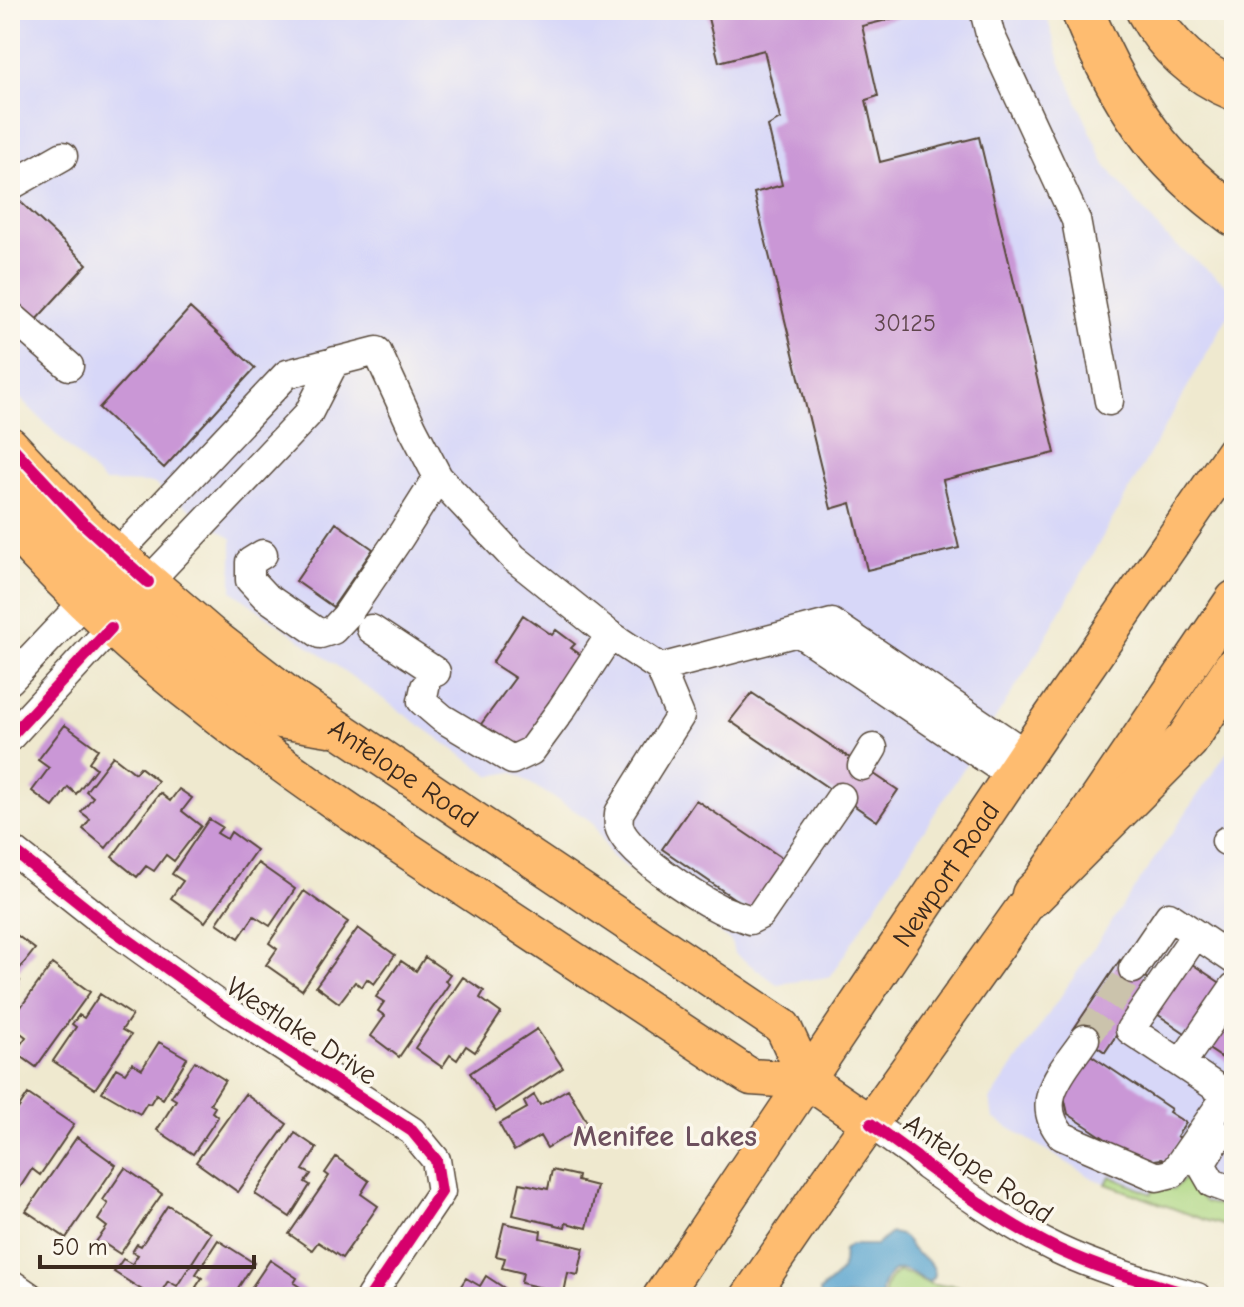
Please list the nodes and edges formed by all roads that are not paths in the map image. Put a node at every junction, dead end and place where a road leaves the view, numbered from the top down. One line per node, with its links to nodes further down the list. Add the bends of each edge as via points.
1 (984, 10): 11 (street, via 990,34 1076,220)
2 (1082, 10): 7 (highway, via 1113,76 1158,145)
3 (1147, 10): 4 (highway, via 1187,60)
4 (1234, 89)
5 (63, 156): 6 (street)
6 (10, 186)
7 (1234, 215)
8 (10, 315): 10 (street)
9 (335, 361): 14 (street, via 377,351); 17 (street, via 287,374); 19 (street, via 308,414)
10 (69, 366)
11 (1109, 401)
12 (10, 445): 17 (main road, Antelope Road)
13 (1234, 452): 31 (main road, Newport Road)
14 (438, 477): 18 (street, via 333,630 320,634 250,580 250,562); 25 (street, via 514,558)
15 (10, 482): 19 (main road, via 86,564 118,581)
16 (10, 526): 21 (main road)
17 (117, 554): 19 (main road, Antelope Road)
18 (263, 554)
19 (148, 582): 29 (main road, Antelope Road)
20 (1234, 599): 34 (main road)
21 (84, 602): 22 (main road); 28 (street); 29 (main road, via 142,613 280,720)
22 (111, 628): 30 (street); 41 (main road, via 289,769 743,1072)
23 (371, 629): 25 (street, via 430,680 422,701 512,760 531,751)
24 (798, 632): 26 (street); 31 (street); 31 (street, via 832,623)
25 (610, 635): 26 (street)
26 (660, 668): 32 (street, via 680,716 619,813 628,843 646,860 720,908 750,920 760,915)
27 (1234, 669): 34 (highway, via 1187,740)
28 (10, 680)
29 (339, 729): 41 (main road, Antelope Road, via 783,1027)
30 (10, 737)
31 (1019, 765): 41 (main road, Newport Road)
32 (841, 797)
33 (10, 848): 47 (street, Westlake Drive, via 227,1011 412,1131 436,1160 441,1192)
34 (1033, 895): 43 (main road)
35 (1196, 934): 36 (street); 37 (street, via 1169,916); 40 (street, via 1130,1030)
36 (1234, 960)
37 (1133, 969)
38 (1234, 987): 40 (street)
39 (1085, 1039): 42 (street, via 1050,1090 1049,1110 1056,1129 1157,1177 1173,1173)
40 (1181, 1064): 42 (street)
41 (808, 1081): 43 (main road, Antelope Road); 48 (main road, Newport Road)
42 (1232, 1098): 44 (street, via 1201,1164 1212,1183)
43 (871, 1124): 49 (main road); 50 (street, Antelope Road, via 998,1217 1057,1249)
44 (1234, 1191)
45 (10, 1283): 46 (street)
46 (30, 1297)
47 (370, 1297)
48 (661, 1297)
49 (749, 1297)
50 (1197, 1297)

